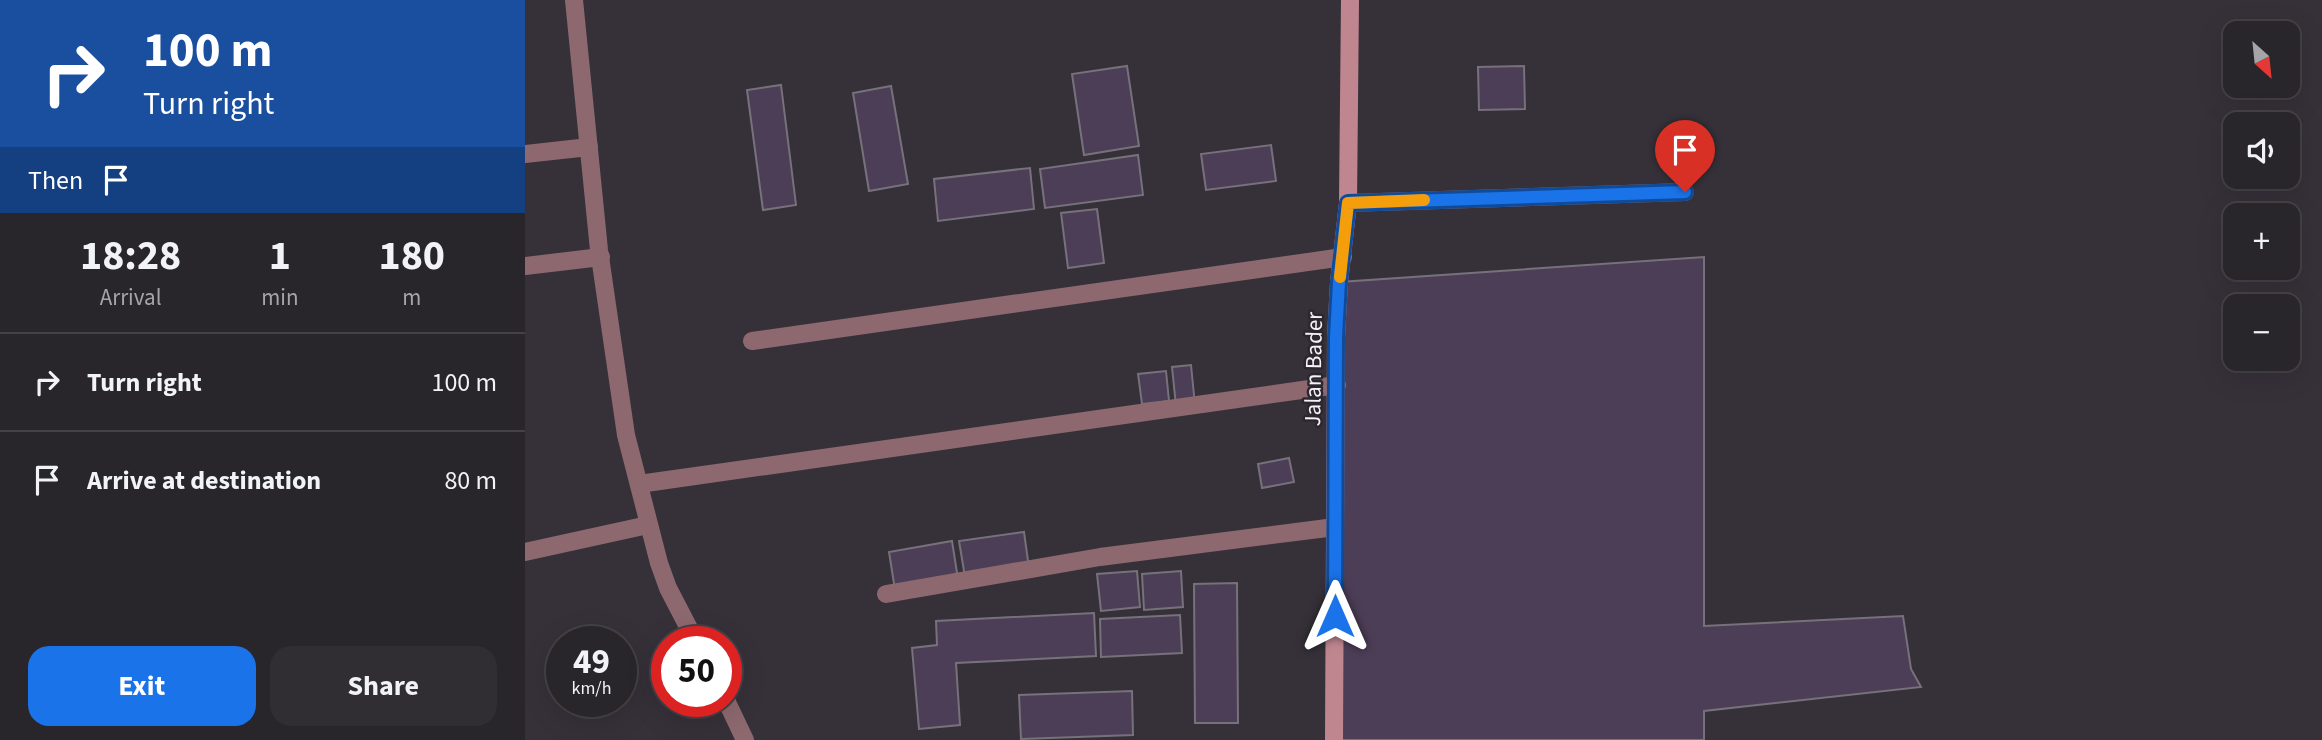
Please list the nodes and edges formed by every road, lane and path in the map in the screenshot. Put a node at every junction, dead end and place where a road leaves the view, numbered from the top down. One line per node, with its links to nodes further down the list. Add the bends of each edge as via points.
1 (574, 0): 3 (street)
2 (1350, 0): 6 (main road, Jalan Bader)
3 (589, 147): 4 (street); 7 (street)
4 (525, 154)
5 (1685, 192): 6 (street)
6 (1348, 203): 8 (main road, Jalan Bader)
7 (601, 257): 9 (street); 12 (street, via 626,435)
8 (1343, 257): 10 (street); 11 (main road, Jalan Bader)
9 (525, 266)
10 (752, 341)
11 (1337, 385): 12 (street); 14 (main road, Jalan Bader)
12 (639, 484): 13 (street)
13 (648, 525): 15 (street); 17 (street, via 668,588)
14 (1335, 527): 16 (street, via 1100,556); 20 (main road, Jalan Bader)
15 (525, 552)
16 (885, 594)
17 (688, 626)
18 (734, 717): 19 (street)
19 (745, 740)
20 (1334, 740)

